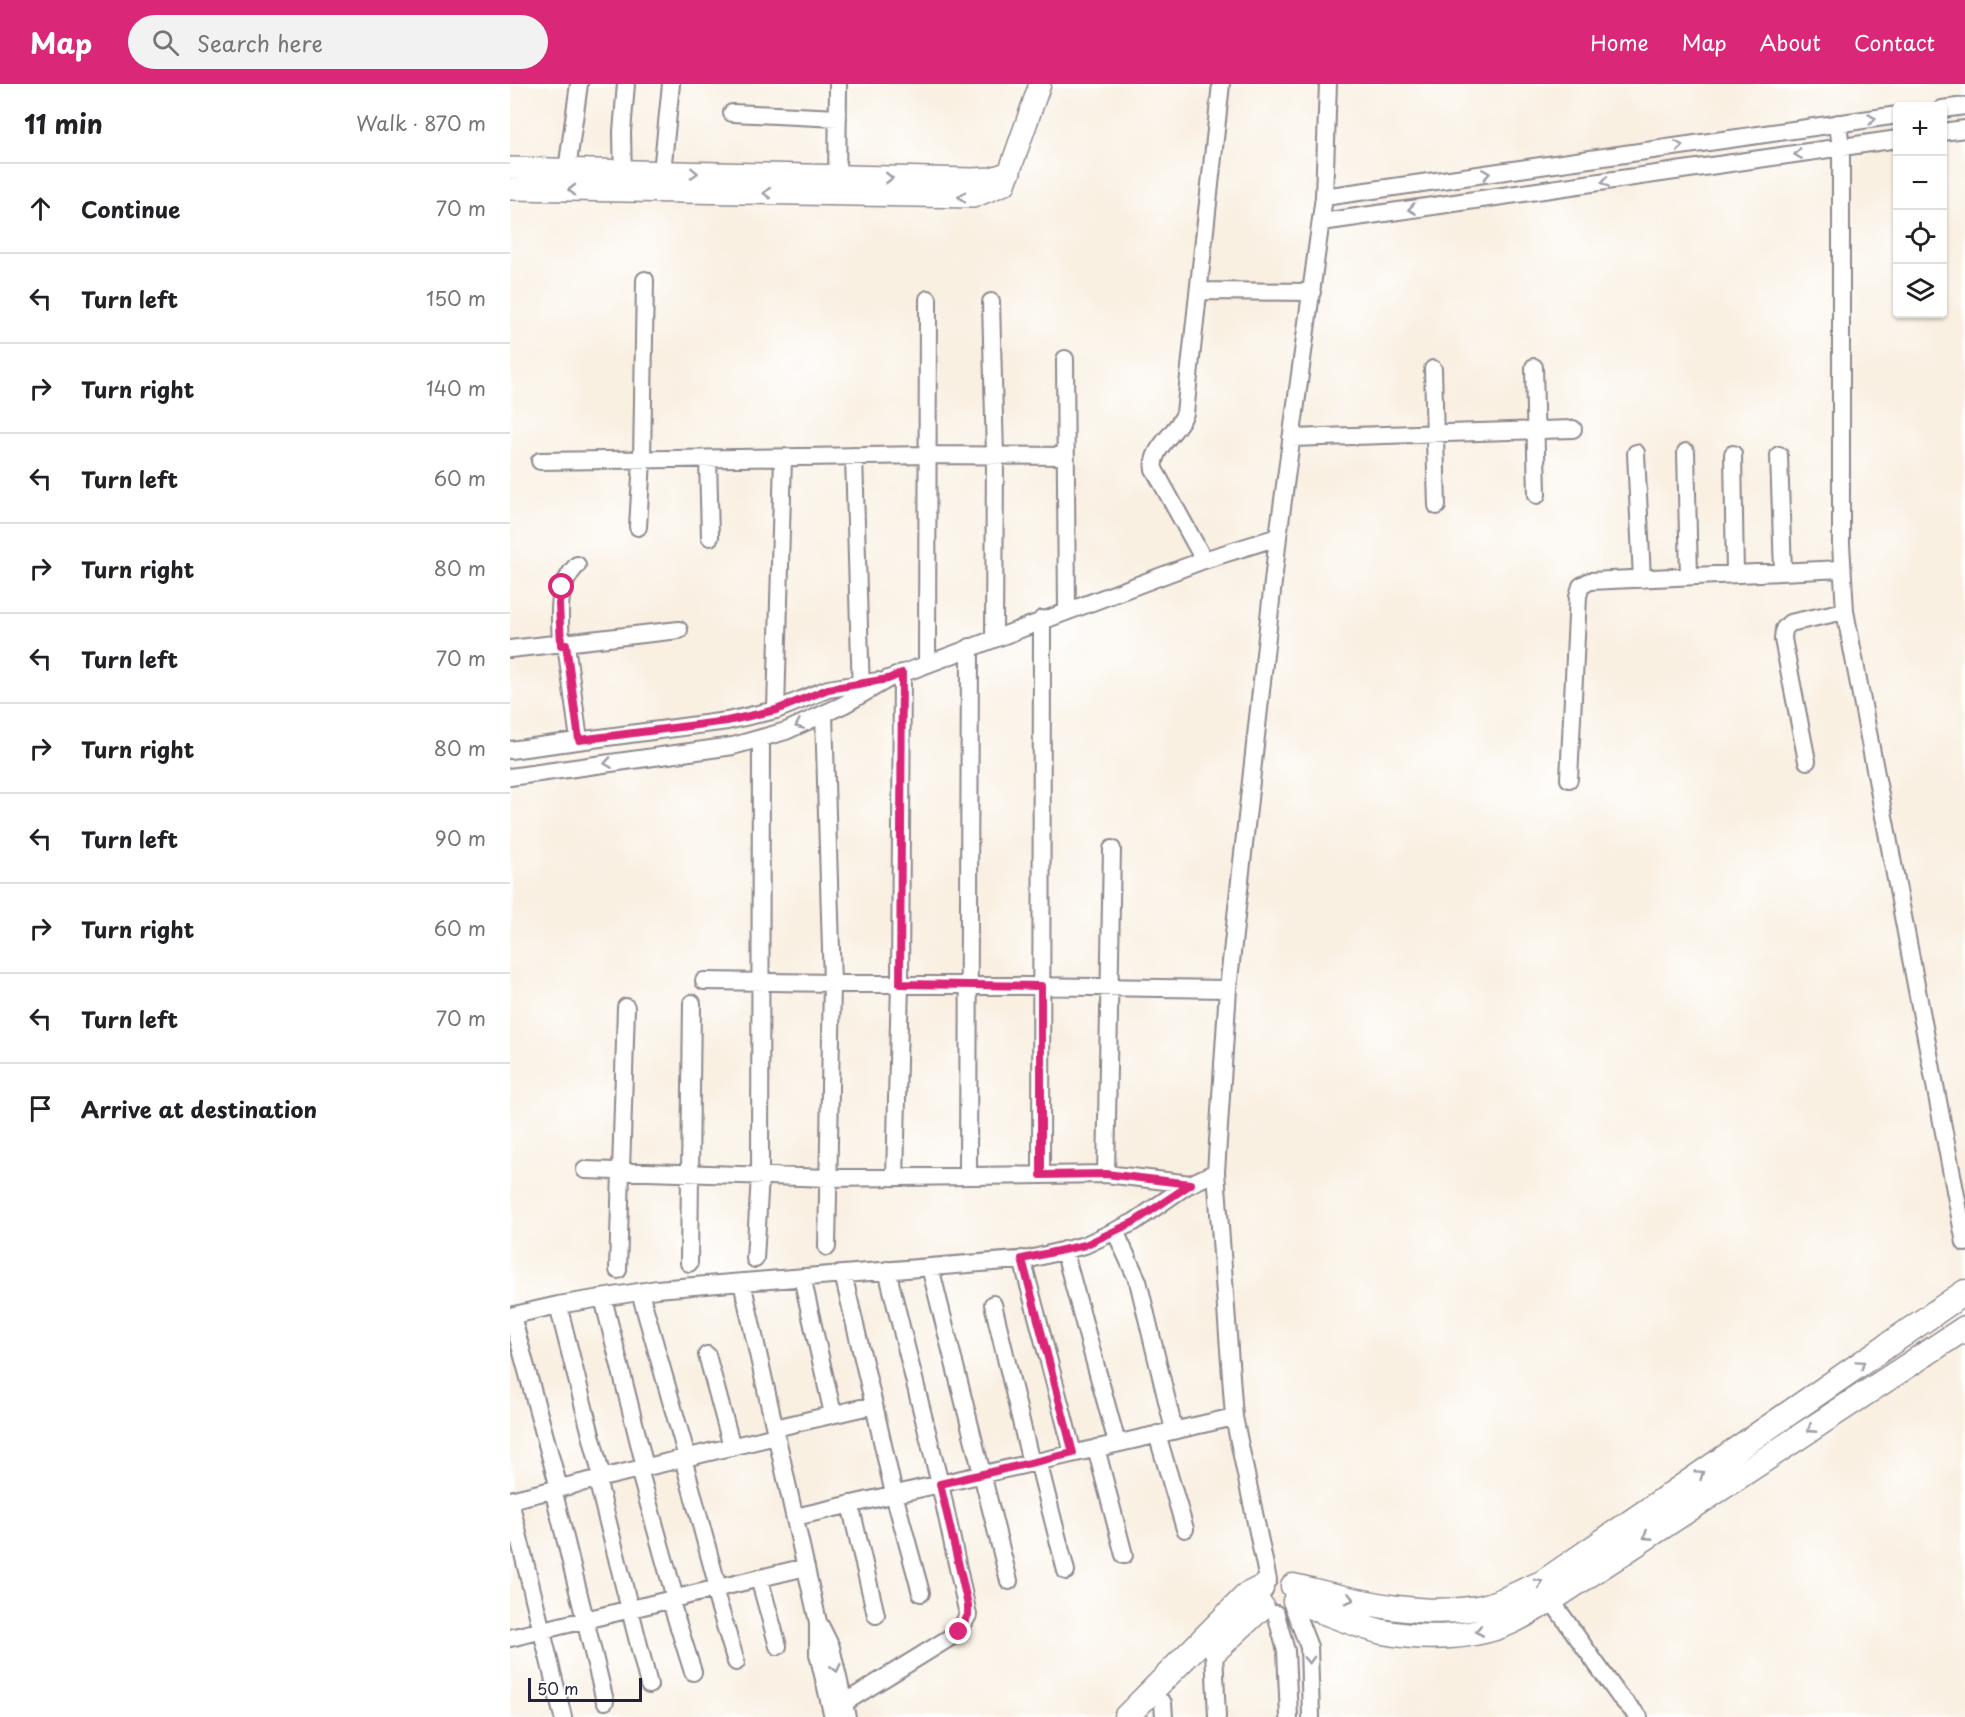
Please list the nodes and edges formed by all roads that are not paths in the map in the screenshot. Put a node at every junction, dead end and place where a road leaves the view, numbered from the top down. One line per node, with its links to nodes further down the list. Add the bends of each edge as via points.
1 (579, 84): 19 (street)
2 (626, 84): 21 (street)
3 (671, 84): 20 (street)
4 (838, 84): 12 (street)
5 (1040, 84): 22 (street, via 1005,184 973,197)
6 (1221, 84): 27 (street)
7 (1328, 84): 24 (street)
8 (1965, 106): 9 (street)
9 (1947, 108)
10 (732, 113): 12 (street)
11 (1893, 116): 13 (street, one-way to 11)
12 (838, 118): 22 (street)
13 (1838, 123): 17 (street); 24 (street, one-way to 13)
14 (1965, 129): 15 (street)
15 (1947, 131)
16 (1893, 140): 17 (street)
17 (1841, 148): 25 (street, one-way to 25); 57 (street)
18 (510, 168): 19 (street)
19 (567, 170): 21 (street)
20 (662, 172): 21 (street); 22 (street, one-way to 22)
21 (623, 180): 22 (street, one-way to 21); 23 (street, one-way to 23)
22 (837, 186)
23 (510, 189)
24 (1324, 197): 25 (street)
25 (1322, 222): 28 (street)
26 (645, 280): 48 (street)
27 (1199, 291): 28 (street); 55 (street, via 1185,413 1180,426 1153,461)
28 (1312, 292): 37 (street)
29 (928, 299): 41 (street)
30 (991, 302): 44 (street)
31 (1065, 358): 45 (street)
32 (1534, 367): 35 (street)
33 (1433, 369): 36 (street)
34 (1573, 429): 35 (street)
35 (1534, 430): 36 (street); 50 (street)
36 (1436, 433): 37 (street); 51 (street)
37 (1291, 438): 54 (street)
38 (1686, 452): 60 (street)
39 (1636, 453): 61 (street)
40 (1733, 454): 59 (street)
41 (928, 455): 43 (street); 44 (street); 70 (street)
42 (1779, 455): 58 (street)
43 (854, 456): 46 (street); 72 (street)
44 (995, 456): 45 (street); 66 (street)
45 (1066, 456): 62 (street)
46 (783, 458): 47 (street); 73 (street)
47 (708, 459): 48 (street); 53 (street)
48 (642, 460): 49 (street); 52 (street)
49 (540, 461)
50 (1537, 495)
51 (1437, 506)
52 (638, 527)
53 (711, 537)
54 (1278, 537): 55 (street); 89 (street)
55 (1204, 560): 62 (street)
56 (577, 565): 67 (street, via 562,587 559,604)
57 (1842, 569): 58 (street); 63 (street)
58 (1783, 572): 59 (street)
59 (1735, 574): 60 (street)
60 (1689, 576): 61 (street)
61 (1642, 579): 80 (street, via 1590,581 1581,586)
62 (1067, 610): 64 (street)
63 (1845, 611): 78 (street, via 1790,623 1784,629); 104 (street)
64 (1042, 619): 66 (street); 87 (street)
65 (679, 630): 67 (street)
66 (994, 638): 68 (street)
67 (563, 644): 69 (street); 76 (street)
68 (970, 647): 70 (street); 86 (street)
69 (510, 649)
70 (927, 664): 71 (street)
71 (895, 676): 72 (street); 85 (street)
72 (861, 689): 73 (street, via 828,689); 74 (street)
73 (776, 710): 76 (street, via 727,721)
74 (824, 714): 75 (street, one-way to 75); 84 (street)
75 (761, 738): 79 (street, one-way to 79, via 733,746); 83 (street)
76 (579, 740): 77 (street)
77 (510, 750)
78 (1807, 761)
79 (510, 777)
80 (1569, 779)
81 (1112, 849): 88 (street)
82 (704, 981): 83 (street)
83 (760, 981): 84 (street); 98 (street)
84 (832, 983): 85 (street); 101 (street)
85 (900, 984): 86 (street); 100 (street)
86 (970, 985): 87 (street); 99 (street)
87 (1041, 986): 88 (street); 97 (street)
88 (1108, 987): 89 (street); 96 (street)
89 (1228, 989): 94 (street)
90 (692, 1003): 95 (street)
91 (626, 1007): 93 (street)
92 (585, 1170): 93 (street)
93 (620, 1171): 95 (street); 111 (street)
94 (1216, 1172): 102 (street); 126 (street)
95 (692, 1174): 98 (street); 109 (street)
96 (1106, 1174): 97 (street); 102 (street)
97 (1041, 1175): 99 (street)
98 (760, 1176): 101 (street); 107 (street)
99 (968, 1176): 100 (street)
100 (895, 1177): 101 (street)
101 (829, 1178): 105 (street)
102 (1191, 1184): 103 (street)
103 (1115, 1231): 106 (street); 127 (street, via 1138,1281)
104 (1965, 1243)
105 (827, 1247)
106 (1064, 1250): 108 (street); 130 (street)
107 (755, 1259)
108 (1022, 1259): 110 (street); 133 (street)
109 (689, 1263)
110 (930, 1267): 112 (street); 137 (street)
111 (618, 1270)
112 (887, 1270): 113 (street); 139 (street)
113 (843, 1274): 114 (street); 124 (street)
114 (802, 1277): 115 (street); 125 (street)
115 (742, 1282): 116 (street); 128 (street)
116 (640, 1292): 118 (street); 134 (street)
117 (1965, 1292): 153 (main road, one-way to 117, via 1445,1610 1479,1608 1542,1583)
118 (603, 1298): 120 (street); 136 (street)
119 (993, 1304): 135 (street)
120 (558, 1305): 121 (street); 138 (street)
121 (511, 1316): 140 (street)
122 (1965, 1328): 155 (main road, one-way to 155)
123 (707, 1355): 131 (street)
124 (874, 1405): 125 (street); 141 (street)
125 (833, 1414): 128 (street)
126 (1234, 1417): 127 (street); 153 (street)
127 (1174, 1430): 129 (street)
128 (776, 1432): 131 (street); 144 (street)
129 (1157, 1434): 130 (street); 145 (street)
130 (1117, 1443): 132 (street)
131 (732, 1447): 134 (street)
132 (1096, 1448): 133 (street); 146 (street)
133 (1073, 1453): 135 (street)
134 (685, 1458): 136 (street); 151 (street)
135 (1034, 1462): 137 (street); 148 (street)
136 (642, 1468): 138 (street); 154 (street)
137 (983, 1474): 139 (street); 150 (street)
138 (599, 1478): 140 (street); 156 (street)
139 (940, 1484): 141 (street); 168 (street, via 968,1605 965,1625)
140 (556, 1489): 142 (street); 158 (street)
141 (894, 1494): 143 (street); 152 (street)
142 (510, 1500): 160 (street)
143 (850, 1504): 144 (street); 157 (street)
144 (795, 1517): 147 (street)
145 (1185, 1529)
146 (1124, 1555)
147 (806, 1566): 149 (street); 159 (street)
148 (1066, 1571)
149 (759, 1578): 151 (street); 162 (street)
150 (1009, 1581)
151 (716, 1588): 154 (street); 164 (street)
152 (921, 1593)
153 (1278, 1597): 155 (main road, one-way to 153, via 1514,1621 1484,1632 1409,1636 1381,1631); 163 (main road); 172 (main road, via 1248,1596); 174 (street, via 1286,1651); 175 (street, one-way to 175, via 1308,1647)
154 (673, 1599): 156 (street); 165 (street)
155 (1551, 1599): 176 (street, via 1619,1696)
156 (630, 1609): 158 (street); 166 (street)
157 (876, 1615)
158 (587, 1619): 160 (street); 167 (street)
159 (818, 1622): 168 (street, one-way to 168, via 831,1647); 171 (street, via 818,1654)
160 (542, 1630): 161 (street); 170 (street)
161 (510, 1638)
162 (778, 1646)
163 (1214, 1652): 169 (main road); 173 (street)
164 (736, 1662)
165 (693, 1672)
166 (648, 1685)
167 (606, 1701)
168 (846, 1710)
169 (1159, 1712)
170 (563, 1717)
171 (833, 1717)
172 (1126, 1717)
173 (1218, 1717)
174 (1289, 1717)
175 (1311, 1717)
176 (1639, 1717)

